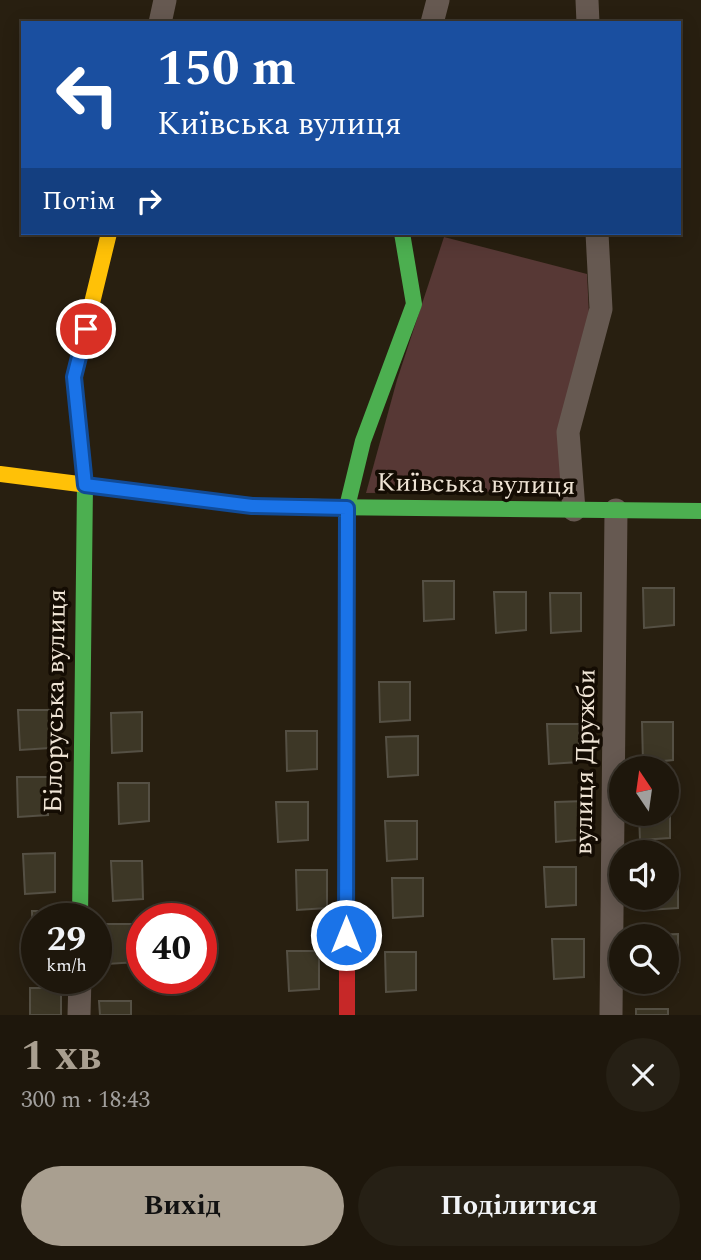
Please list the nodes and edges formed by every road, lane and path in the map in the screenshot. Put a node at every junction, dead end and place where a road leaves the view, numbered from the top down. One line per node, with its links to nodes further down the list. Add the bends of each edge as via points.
1 (165, 0): 4 (street)
2 (438, 0): 5 (street)
3 (587, 0): 6 (street)
4 (160, 21)
5 (433, 21)
6 (588, 21)
7 (109, 235): 11 (street, Білоруська вулиця, via 74,377)
8 (402, 235): 12 (street, via 414,304 363,441)
9 (597, 235): 13 (street, via 601,309 568,432)
10 (0, 474): 11 (street, Київська вулиця)
11 (85, 485): 12 (street, Київська вулиця, via 252,506); 16 (street, Білоруська вулиця)
12 (347, 508): 13 (street, Київська вулиця); 19 (street)
13 (574, 510): 14 (street, Київська вулиця)
14 (616, 510): 15 (street, Київська вулиця); 20 (street, вулиця Дружби)
15 (701, 511)
16 (80, 903)
17 (80, 994): 18 (street)
18 (79, 1015)
19 (346, 1015)
20 (611, 1015)

